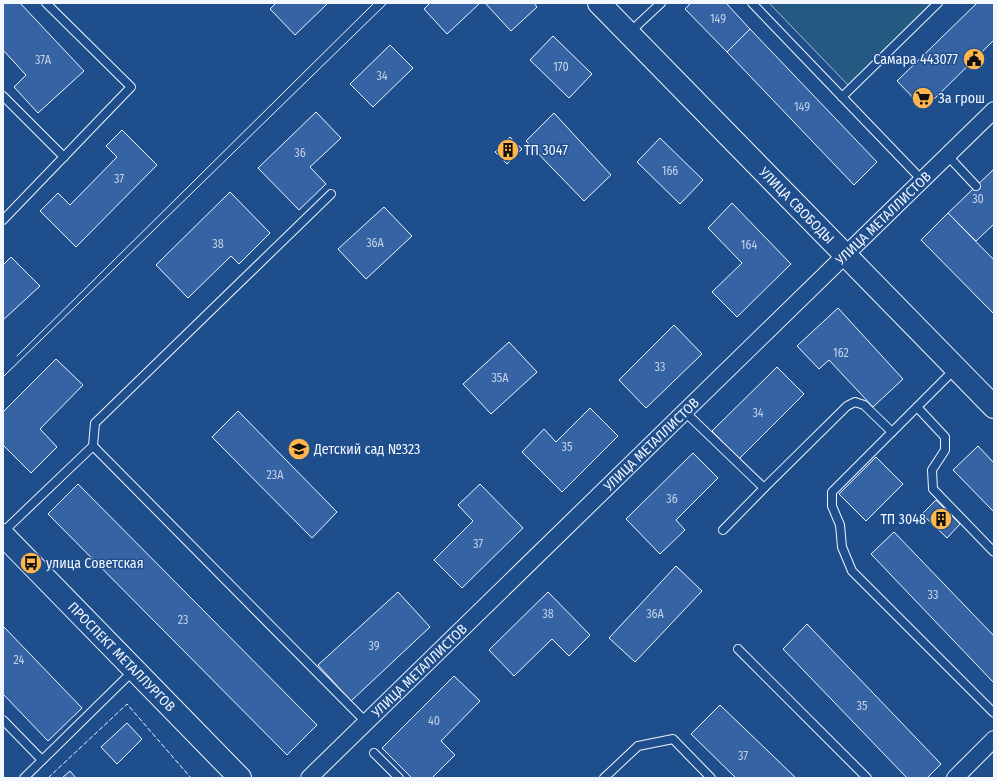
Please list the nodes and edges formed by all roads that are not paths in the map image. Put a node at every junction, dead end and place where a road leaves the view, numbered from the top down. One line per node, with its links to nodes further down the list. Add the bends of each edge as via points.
1 (46, 3): 11 (lane, via 131,87)
2 (599, 3): 6 (street, УЛИЦА СВОБОДЫ)
3 (661, 3): 6 (lane)
4 (752, 3): 8 (lane)
5 (938, 3): 8 (lane)
6 (628, 33): 16 (street, УЛИЦА СВОБОДЫ)
7 (3, 96): 11 (lane)
8 (842, 97): 12 (lane)
9 (994, 110): 10 (street, УЛИЦА МЕТАЛЛИСТОВ)
10 (948, 156): 12 (street, УЛИЦА МЕТАЛЛИСТОВ); 13 (lane)
11 (64, 157): 15 (lane)
12 (922, 180): 16 (street, УЛИЦА МЕТАЛЛИСТОВ)
13 (976, 186)
14 (331, 194): 22 (lane, via 95,423)
15 (3, 220)
16 (846, 255): 17 (street, УЛИЦА СВОБОДЫ); 20 (street, УЛИЦА МЕТАЛЛИСТОВ)
17 (956, 368): 18 (lane); 19 (street, УЛИЦА СВОБОДЫ)
18 (917, 407): 21 (lane); 26 (lane, via 945,437 945,450 932,470 933,489)
19 (994, 407)
20 (685, 412): 23 (lane); 31 (street, УЛИЦА МЕТАЛЛИСТОВ)
21 (892, 432): 23 (lane, via 864,405 855,402 847,406); 29 (lane, via 832,492 832,506 840,525 842,547 852,571)
22 (93, 446): 25 (lane); 31 (lane)
23 (764, 488): 24 (lane)
24 (723, 530)
25 (3, 533): 28 (street, ПРОСПЕКТ МЕТАЛЛУРГОВ)
26 (994, 552)
27 (738, 649): 41 (lane)
28 (134, 670): 34 (lane); 36 (street, ПРОСПЕКТ МЕТАЛЛУРГОВ)
29 (994, 714)
30 (3, 720): 34 (lane)
31 (366, 722): 37 (street, УЛИЦА МЕТАЛЛИСТОВ)
32 (994, 739): 42 (street)
33 (374, 753): 38 (lane)
34 (42, 760): 35 (lane)
35 (24, 778)
36 (240, 778)
37 (309, 778)
38 (399, 778)
39 (604, 778): 40 (lane, via 638,746 673,739)
40 (711, 778)
41 (867, 778)
42 (955, 778)

